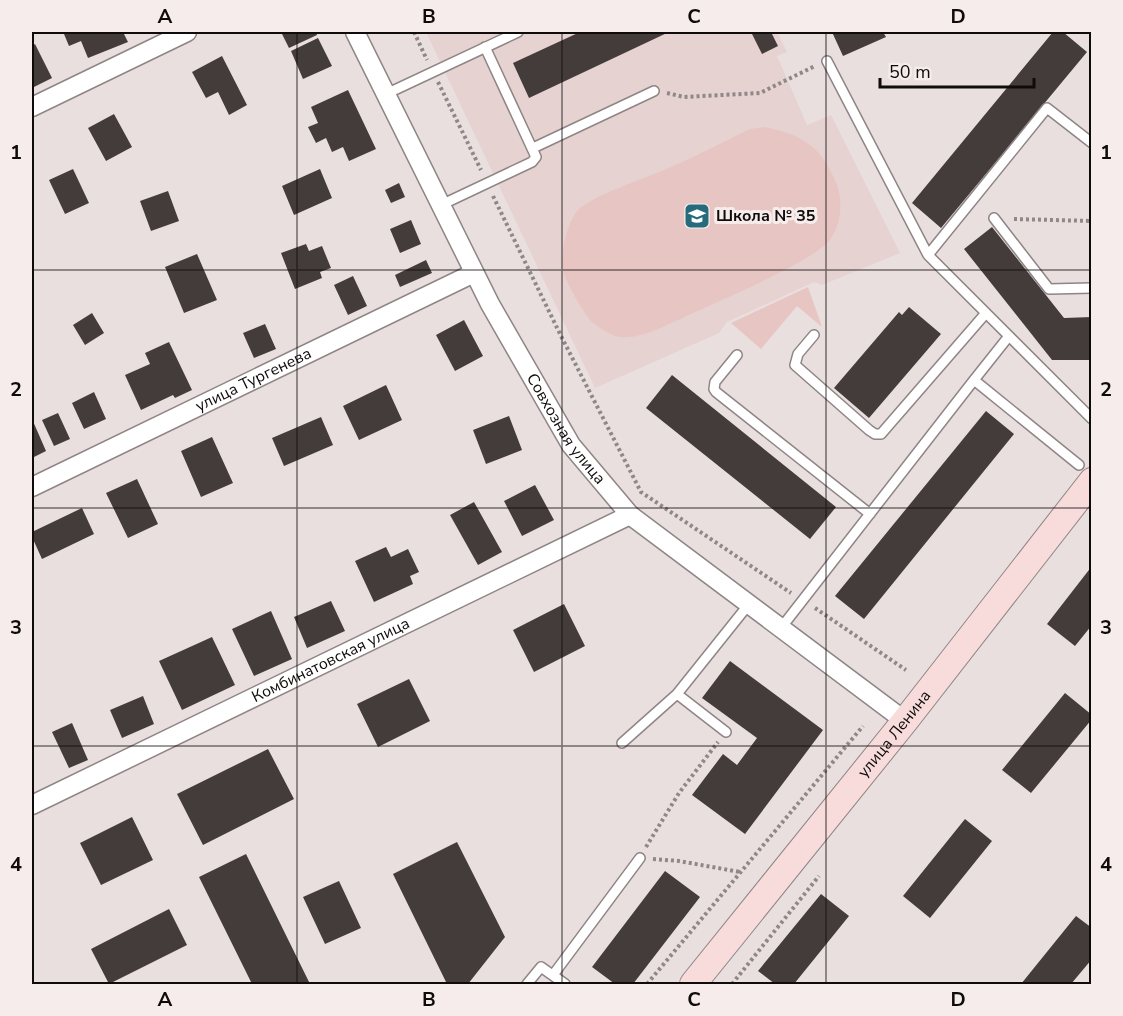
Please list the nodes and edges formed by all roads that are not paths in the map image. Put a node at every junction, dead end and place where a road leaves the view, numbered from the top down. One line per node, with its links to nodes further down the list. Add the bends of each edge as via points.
1 (187, 32): 8 (street)
2 (356, 32): 7 (street, Совхозная улица)
3 (518, 32): 4 (lane)
4 (485, 47): 7 (lane); 10 (lane)
5 (827, 61): 13 (lane)
6 (654, 91): 10 (lane)
7 (386, 94): 11 (street, Совхозная улица)
8 (32, 107)
9 (1092, 143): 13 (lane, via 1047,108)
10 (532, 148): 11 (lane, via 534,160)
11 (441, 205): 14 (street, Совхозная улица)
12 (994, 218): 15 (lane, via 1049,289)
13 (928, 255): 16 (lane)
14 (474, 273): 23 (street, улица Тургенева); 25 (street, Совхозная улица, via 571,444)
15 (1092, 288)
16 (986, 313): 17 (lane, via 881,434 869,430 795,365 798,354); 18 (lane)
17 (814, 335)
18 (1009, 336): 20 (lane); 21 (lane)
19 (737, 355): 24 (lane, via 715,382 716,392)
20 (974, 380): 22 (lane); 24 (lane)
21 (1092, 419)
22 (1085, 473): 29 (main road, улица Ленина)
23 (32, 488)
24 (870, 514): 27 (lane)
25 (630, 515): 26 (street, Совхозная улица); 32 (street, Комбинатовская улица)
26 (748, 604): 27 (street, Совхозная улица); 28 (lane)
27 (781, 628): 29 (street, Совхозная улица)
28 (677, 694): 30 (lane); 31 (lane)
29 (905, 721): 37 (main road, улица Ленина)
30 (726, 732)
31 (622, 743)
32 (32, 805)
33 (640, 858): 34 (lane)
34 (553, 975): 35 (lane, via 541,966); 36 (lane)
35 (527, 984)
36 (565, 984)
37 (693, 984)

